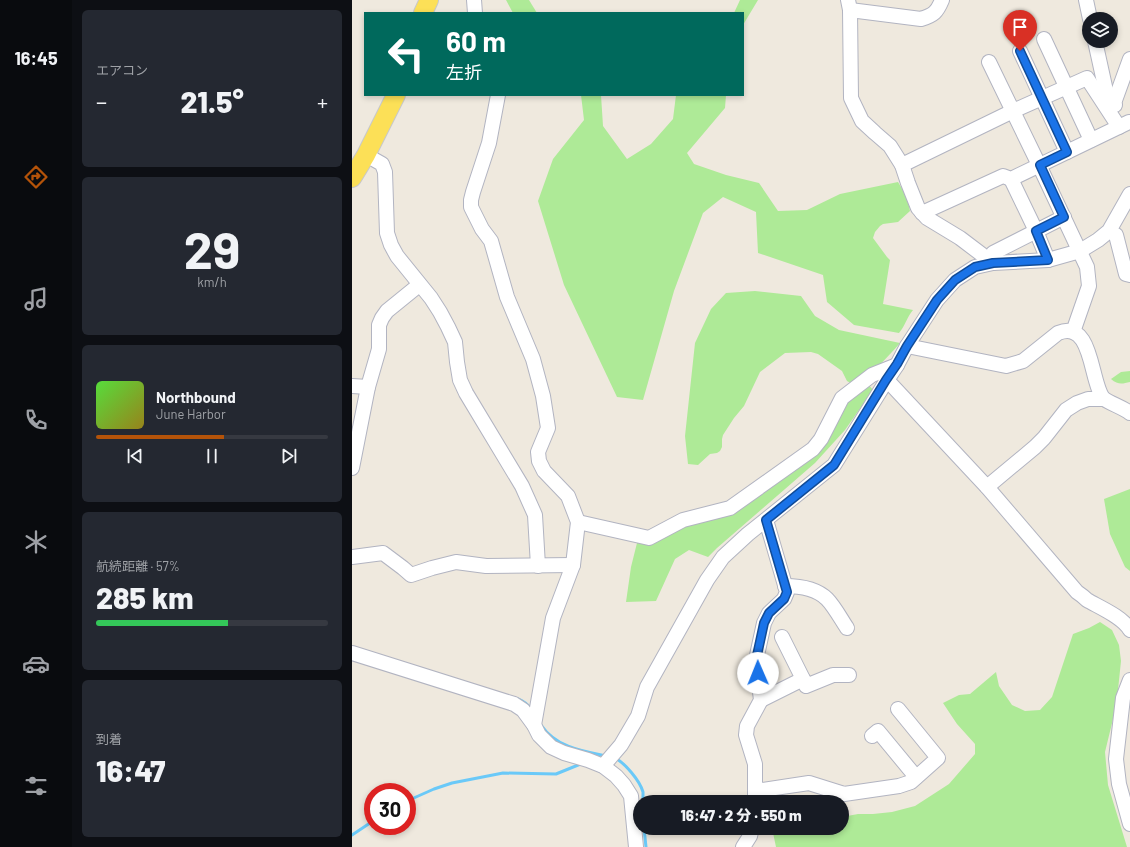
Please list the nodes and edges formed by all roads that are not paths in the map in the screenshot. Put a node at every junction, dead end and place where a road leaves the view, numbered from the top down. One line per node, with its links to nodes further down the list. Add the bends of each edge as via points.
1 (429, 0): 7 (main road)
2 (441, 0): 8 (main road)
3 (474, 0): 9 (street)
4 (942, 0): 6 (street, via 937,12 921,20)
5 (1086, 0): 10 (street)
6 (849, 5): 27 (street, via 851,98 862,121 890,146)
7 (423, 12)
8 (436, 12)
9 (476, 12)
10 (1089, 12)
11 (1044, 39): 16 (street)
12 (1097, 48): 21 (street, via 1106,91)
13 (1020, 51): 20 (street)
14 (1130, 59): 21 (street)
15 (989, 62): 22 (street)
16 (1067, 86): 20 (street); 23 (street, via 1087,78); 24 (street)
17 (383, 96): 26 (main road, via 362,139)
18 (395, 96): 26 (main road)
19 (498, 96): 52 (street, via 489,143 473,192 471,207 491,241 507,297 533,359 548,428 538,452 540,461 544,471 568,496)
20 (1042, 98): 22 (street); 25 (street)
21 (1114, 103): 23 (street)
22 (1012, 111): 27 (street); 28 (street)
23 (1126, 125): 24 (street)
24 (1091, 140): 25 (street)
25 (1067, 152): 28 (street)
26 (359, 155): 29 (main road); 40 (street, via 382,164 385,172 387,233 390,245)
27 (902, 165): 32 (street)
28 (1040, 165): 30 (street); 33 (street)
29 (352, 178)
30 (1011, 179): 32 (street, via 1002,176); 34 (street)
31 (1130, 194): 35 (street)
32 (922, 213): 37 (street)
33 (1064, 217): 34 (street); 36 (street)
34 (1036, 231): 37 (street); 38 (street)
35 (1118, 235): 36 (street, via 1098,240); 39 (street, via 1126,274)
36 (1080, 251): 38 (street); 41 (street, via 1087,267 1089,286)
37 (993, 258): 38 (street); 42 (street, via 955,280 937,300)
38 (1048, 260)
39 (1130, 275)
40 (420, 285): 46 (street, via 387,311 382,318 379,325 379,349); 55 (street, via 437,307 455,342 460,380 466,393 522,486 535,515)
41 (1073, 332): 42 (street, via 1064,330 1058,333 1023,361 1006,366); 47 (street, via 1083,341)
42 (907, 346): 43 (street)
43 (897, 364): 44 (street); 52 (street, via 872,375 842,398 821,439 813,449 730,508 683,520 649,538)
44 (886, 380): 50 (street); 51 (street, via 834,465)
45 (352, 386): 46 (street)
46 (368, 387): 49 (street)
47 (1104, 399): 48 (street); 50 (street, via 1088,399 1066,410 1035,447)
48 (1130, 413)
49 (352, 468)
50 (987, 487): 58 (street, via 1077,592 1127,625)
51 (766, 520): 56 (street); 68 (street, via 723,557 707,580 647,687 638,716 621,745)
52 (578, 522): 54 (street)
53 (352, 557): 55 (street, via 383,553 411,575 456,562 486,566)
54 (573, 565): 55 (street); 66 (street, via 553,618)
55 (538, 566)
56 (785, 586): 57 (street, via 799,586 826,599); 64 (street, via 787,592 784,599 769,613 764,623 756,660)
57 (847, 628)
58 (1130, 630)
59 (782, 637): 62 (street)
60 (352, 653): 66 (street, via 514,704 523,710)
61 (848, 675): 62 (street, via 834,675 806,686)
62 (803, 679): 64 (street)
63 (1130, 680): 72 (street, via 1123,698 1116,759 1119,784)
64 (762, 700): 70 (street, via 747,726 746,735 755,764)
65 (898, 709): 69 (street, via 938,758)
66 (534, 725): 68 (street, via 539,735 551,747)
67 (872, 736): 69 (street, via 878,731)
68 (605, 764): 74 (street, via 624,784 631,796)
69 (916, 778): 71 (street, via 899,786 844,794 809,783)
70 (755, 795)
71 (759, 795)
72 (1130, 824)
73 (750, 835): 75 (street)
74 (636, 847)
75 (743, 847)

